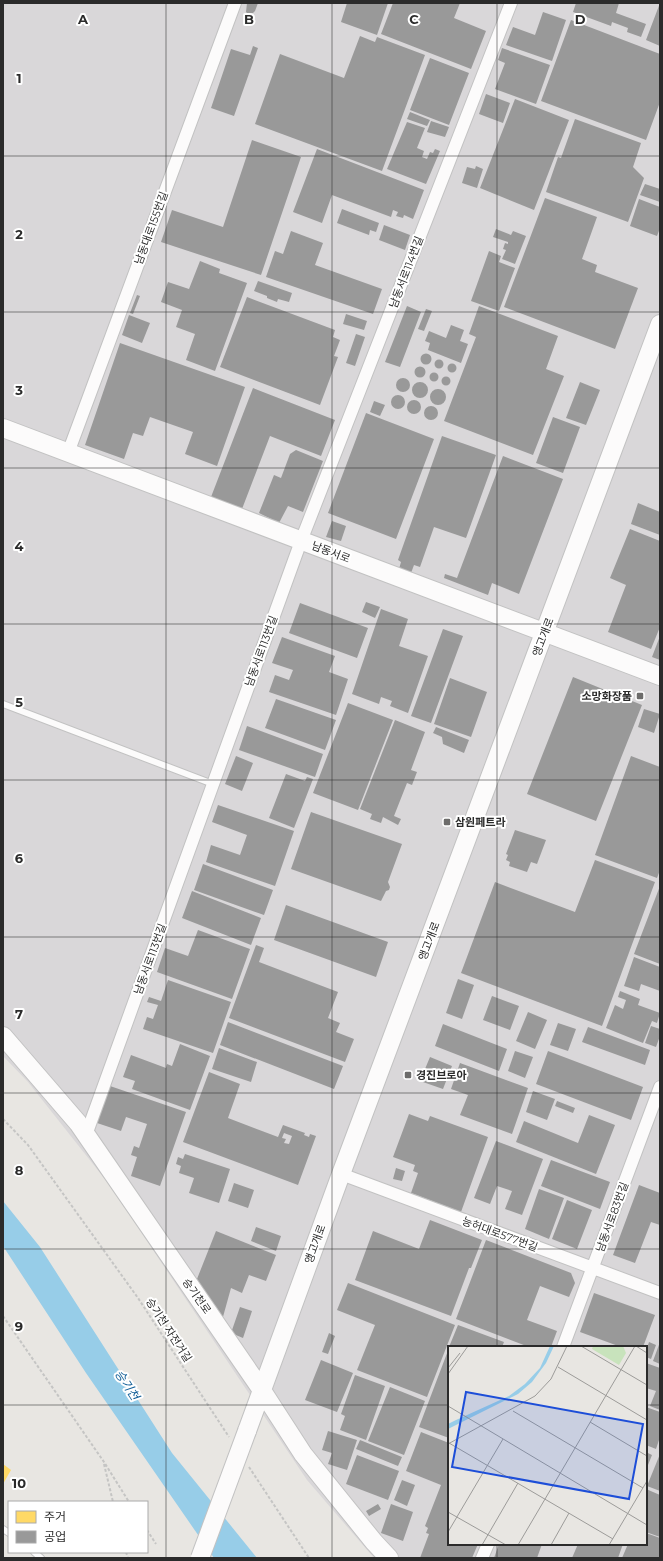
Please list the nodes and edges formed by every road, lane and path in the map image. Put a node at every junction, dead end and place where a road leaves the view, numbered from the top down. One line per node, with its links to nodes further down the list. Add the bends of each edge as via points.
1 (235, 3): 5 (street, 남동대로155번길)
2 (511, 3): 6 (street, 남동서로114번길)
3 (660, 324): 7 (street, 앵고개로)
4 (3, 428): 5 (street, 남동서로)
5 (68, 453): 6 (street, 남동서로)
6 (301, 541): 7 (street, 남동서로); 10 (street, 남동서로113번길)
7 (544, 633): 8 (street, 남동서로); 15 (street, 앵고개로)
8 (660, 676)
9 (3, 704): 10 (lane)
10 (213, 784): 14 (street, 남동서로113번길)
11 (3, 1036): 14 (street, 승기천로)
12 (660, 1087): 16 (street, 남동서로83번길)
13 (3, 1119): 21 (path, 승기천 자전거길, via 28,1145 138,1298)
14 (86, 1135): 20 (street, 승기천로)
15 (341, 1174): 16 (street, 능허대로577번길); 20 (street, 앵고개로)
16 (594, 1268): 17 (street, 능허대로577번길); 19 (street, 남동서로83번길)
17 (660, 1293)
18 (3, 1316): 22 (path)
19 (563, 1346)
20 (261, 1389): 29 (street, 앵고개로, bridge); 31 (street, 승기천로, via 303,1454)
21 (230, 1440)
22 (104, 1462): 24 (path); 25 (path)
23 (248, 1466): 30 (path)
24 (114, 1501)
25 (128, 1501)
26 (148, 1532): 27 (path)
27 (156, 1544)
28 (488, 1545): 32 (street)
29 (200, 1558)
30 (309, 1558)
31 (389, 1558)
32 (482, 1558)

